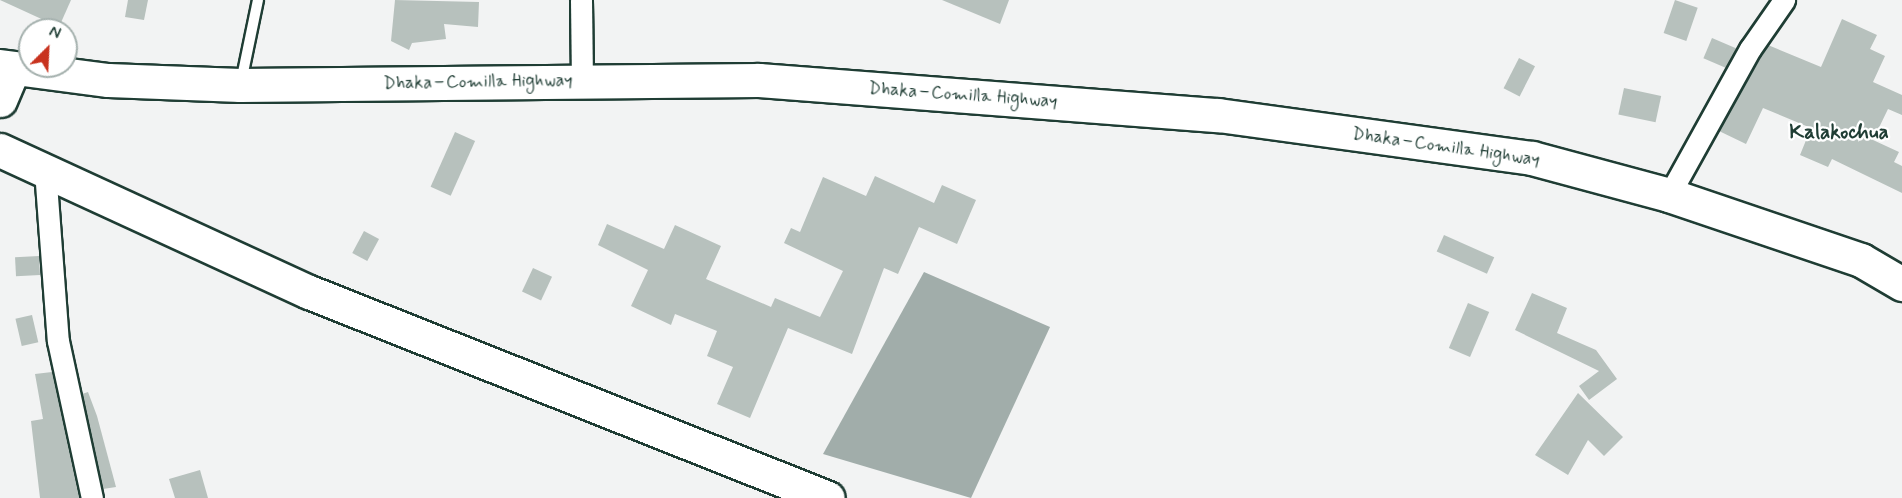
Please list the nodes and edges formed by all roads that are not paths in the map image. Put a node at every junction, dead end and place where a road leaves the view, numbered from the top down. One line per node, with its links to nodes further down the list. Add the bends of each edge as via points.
1 (258, 0): 6 (lane)
2 (581, 0): 5 (street)
3 (1784, 0): 10 (street, via 1750,49)
4 (7, 67): 6 (highway, Dhaka–Comilla Highway, via 108,80); 7 (highway)
5 (582, 80): 6 (highway, Dhaka–Comilla Highway); 10 (highway, Dhaka–Comilla Highway, via 759,80 1218,115 1532,158)
6 (240, 85)
7 (0, 100)
8 (0, 150): 9 (highway)
9 (45, 170): 12 (street, via 58,341); 13 (highway, via 309,292)
10 (1669, 195): 11 (highway, Dhaka–Comilla Highway, via 1861,260)
11 (1902, 284)
12 (92, 498)
13 (828, 498)

